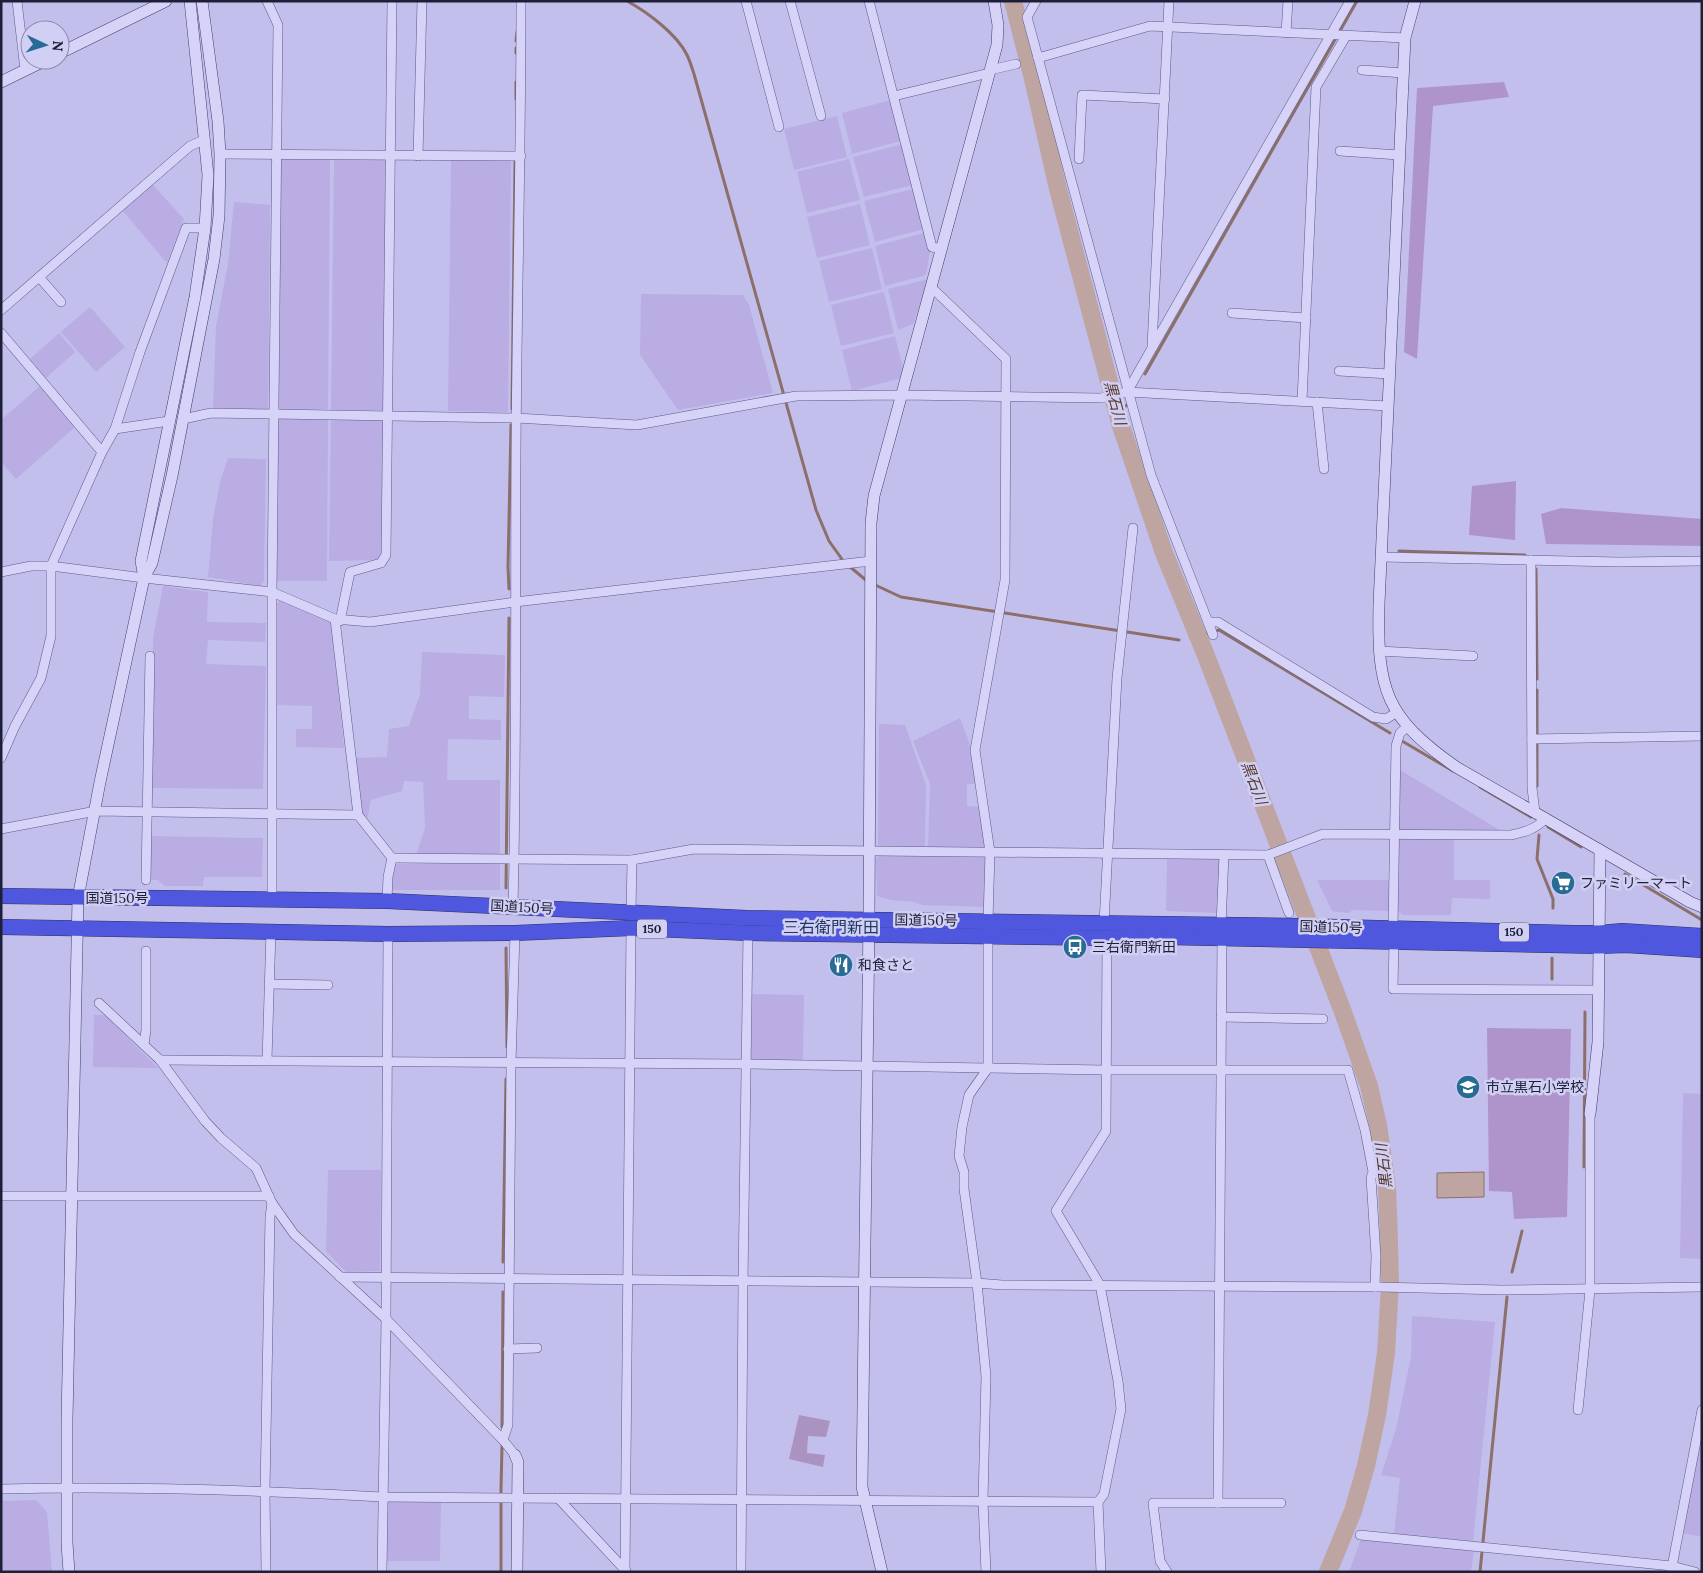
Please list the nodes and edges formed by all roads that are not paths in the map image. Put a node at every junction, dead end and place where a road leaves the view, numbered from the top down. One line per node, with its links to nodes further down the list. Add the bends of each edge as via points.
1 (17, 1): 18 (street)
2 (166, 1): 23 (street)
3 (190, 1): 35 (street)
4 (202, 1): 37 (street)
5 (267, 1): 38 (street, via 278,25)
6 (392, 1): 40 (street)
7 (422, 1): 41 (street)
8 (521, 1): 42 (street)
9 (746, 1): 34 (street)
10 (790, 1): 33 (street)
11 (869, 1): 31 (street)
12 (994, 1): 28 (street, via 997,46)
13 (1036, 1): 24 (street, via 1027,16)
14 (1170, 1): 19 (street)
15 (1288, 1): 20 (street)
16 (1350, 1): 21 (street)
17 (1414, 1): 22 (street)
18 (20, 27)
19 (1168, 27): 20 (street); 24 (street, via 1150,26); 32 (street)
20 (1286, 33): 21 (street)
21 (1338, 35): 22 (street); 51 (street, via 1316,87); 53 (street)
22 (1405, 38): 29 (street)
23 (70, 48)
24 (1038, 58): 56 (street)
25 (1016, 64): 28 (street)
26 (25, 70): 30 (street)
27 (1362, 70): 29 (street)
28 (989, 72): 31 (street); 45 (street)
29 (1403, 73): 39 (street)
30 (1, 82)
31 (894, 96): 45 (street, via 932,247)
32 (1165, 99): 43 (street, via 1082,95); 53 (street)
33 (821, 116)
34 (779, 127)
35 (204, 140): 44 (street, via 208,175); 46 (street, via 190,146)
36 (1340, 151): 39 (street)
37 (220, 154): 38 (street); 65 (street, via 219,216 214,259)
38 (276, 154): 40 (street); 62 (street)
39 (1399, 155): 55 (street)
40 (392, 156): 41 (street); 63 (street)
41 (418, 156): 42 (street)
42 (521, 156): 64 (street)
43 (1079, 159)
44 (205, 228): 66 (street, via 195,297); 67 (street, via 186,228)
45 (941, 249): 47 (street)
46 (39, 277): 48 (street); 49 (street)
47 (931, 287): 57 (street); 58 (street, via 1006,359)
48 (61, 302)
49 (1, 310)
50 (1232, 313): 51 (street)
51 (1306, 318): 59 (street)
52 (1, 333): 68 (street)
53 (1152, 348): 56 (street)
54 (1339, 371): 55 (street)
55 (1389, 374): 61 (street)
56 (1127, 392): 58 (street, via 1101,398); 59 (street); 84 (street, via 1151,475 1211,628 1218,622 1373,717 1386,719)
57 (902, 396): 58 (street); 64 (street, via 786,397 642,424); 73 (street, via 874,496)
58 (1005, 397): 99 (street, via 1005,580 975,750)
59 (1302, 401): 60 (street)
60 (1317, 402): 61 (street); 69 (street)
61 (1388, 406): 71 (street)
62 (275, 414): 63 (street); 65 (street, via 211,413); 78 (street)
63 (389, 416): 64 (street); 80 (street, via 386,555 381,563 350,572)
64 (516, 418): 79 (street)
65 (183, 419): 77 (street, via 152,563)
66 (169, 421): 67 (street); 77 (street, via 141,561)
67 (115, 429): 68 (street)
68 (102, 452): 75 (street)
69 (1324, 469)
70 (1133, 528): 100 (street, via 1117,678)
71 (1380, 557): 72 (street); 81 (street)
72 (1532, 560): 74 (street); 87 (street)
73 (871, 561): 79 (street); 97 (street)
74 (1702, 561)
75 (51, 566): 76 (street); 77 (street); 88 (street, via 51,636 41,678)
76 (1, 572)
77 (144, 578): 78 (street); 89 (street)
78 (272, 592): 80 (street); 92 (street)
79 (515, 602): 80 (street, via 370,622); 104 (street)
80 (337, 620): 93 (street)
81 (1379, 650): 83 (street); 84 (street, via 1387,695)
82 (150, 656): 90 (street)
83 (1473, 656)
84 (1396, 712): 85 (street)
85 (1408, 727): 91 (street, via 1456,767); 96 (street, via 1400,733 1396,746)
86 (1702, 736): 87 (street)
87 (1532, 739): 91 (street)
88 (1, 758)
89 (96, 811): 90 (street); 95 (street); 108 (street)
90 (148, 812): 92 (street); 106 (street)
91 (1535, 812): 94 (street)
92 (273, 813): 93 (street); 109 (street)
93 (358, 815): 103 (street)
94 (1546, 818): 96 (street, via 1539,826 1511,835); 98 (street)
95 (1, 829)
96 (1395, 834): 102 (street, via 1323,834); 126 (street)
97 (870, 850): 99 (street); 105 (street, via 694,849); 114 (street)
98 (1600, 850): 112 (street); 130 (street)
99 (990, 852): 100 (street); 116 (street)
100 (1107, 853): 101 (street); 117 (street)
101 (1224, 855): 102 (street); 121 (street)
102 (1268, 855): 113 (street)
103 (392, 858): 104 (street); 110 (street)
104 (509, 859): 105 (street); 111 (street)
105 (632, 860): 115 (street)
106 (146, 880)
107 (1, 896): 108 (highway, 国道150号 / 150)
108 (78, 898): 109 (highway, 国道150号 / 150); 119 (street)
109 (272, 899): 110 (highway, 国道150号 / 150)
110 (387, 901): 111 (highway, 国道150号 / 150)
111 (513, 906): 115 (highway, 国道150号 / 150)
112 (1702, 907)
113 (1290, 913)
114 (870, 919): 115 (highway, 国道150号 / 150); 116 (highway, 国道150号 / 150); 125 (street)
115 (631, 921): 122 (highway, 国道150号 / 150); 123 (highway, 国道150号 / 150); 144 (street)
116 (988, 921): 117 (highway, 国道150号 / 150)
117 (1104, 923): 121 (highway, 国道150号 / 150)
118 (1, 927): 119 (highway, 国道150号 / 150)
119 (77, 928): 120 (highway, 国道150号 / 150); 152 (street)
120 (271, 931): 124 (highway, 国道150号 / 150); 133 (street)
121 (1222, 932): 126 (highway, 国道150号 / 150); 129 (highway, 国道150号 / 150); 137 (street)
122 (515, 933): 124 (highway, 国道150号 / 150); 143 (street)
123 (748, 933): 125 (highway, 国道150号 / 150); 145 (street)
124 (388, 934): 142 (street)
125 (869, 935): 128 (highway, 国道150号 / 150); 146 (street)
126 (1394, 935): 130 (highway, 国道150号 / 150); 135 (street, via 1393,989)
127 (1702, 936): 130 (highway, 国道150号 / 150, via 1622,931)
128 (988, 937): 129 (highway, 国道150号 / 150); 147 (street)
129 (1107, 938): 148 (street)
130 (1600, 940): 131 (highway, 国道150号 / 150); 135 (street)
131 (1702, 950)
132 (146, 951): 139 (street)
133 (269, 984): 134 (street); 141 (street)
134 (328, 985)
135 (1599, 990): 150 (street, via 1597,1057)
136 (99, 1003): 139 (street)
137 (1221, 1017): 138 (street); 149 (street)
138 (1323, 1019)
139 (144, 1045): 140 (street)
140 (160, 1060): 141 (street); 153 (street, via 205,1121 256,1168)
141 (267, 1060): 142 (street)
142 (387, 1061): 143 (street); 155 (street)
143 (511, 1063): 144 (street); 157 (street)
144 (629, 1064): 145 (street); 156 (street)
145 (746, 1064): 146 (street); 158 (street)
146 (867, 1067): 147 (street); 159 (street)
147 (988, 1068): 148 (street); 160 (street, via 969,1095 959,1156 964,1172)
148 (1105, 1070): 149 (street); 161 (street, via 1106,1131 1056,1210)
149 (1221, 1070): 162 (street); 163 (street, via 1348,1070 1373,1172)
150 (1590, 1114): 165 (street)
151 (1, 1196): 152 (street)
152 (71, 1196): 153 (street); 173 (street)
153 (271, 1200): 154 (street, via 294,1234); 175 (street)
154 (340, 1277): 155 (street); 166 (street)
155 (385, 1277): 157 (street); 166 (street)
156 (628, 1279): 157 (street); 158 (street); 180 (street)
157 (509, 1280): 168 (street)
158 (743, 1282): 159 (street); 179 (street)
159 (864, 1282): 160 (street); 181 (street)
160 (976, 1283): 161 (street); 182 (street, via 986,1376)
161 (1100, 1285): 162 (street); 183 (street, via 1121,1409 1104,1494)
162 (1219, 1286): 163 (street); 184 (street)
163 (1377, 1287): 165 (street)
164 (1702, 1287): 165 (street)
165 (1590, 1290): 169 (street)
166 (386, 1319): 171 (street); 176 (street)
167 (537, 1348): 168 (street)
168 (508, 1349): 171 (street, via 508,1424)
169 (1578, 1410)
170 (1702, 1410): 187 (street)
171 (503, 1440): 172 (street)
172 (515, 1455): 177 (street, via 518,1462)
173 (67, 1487): 174 (street); 175 (street); 189 (street)
174 (1, 1489)
175 (265, 1490): 176 (street); 190 (street)
176 (382, 1497): 177 (street); 191 (street)
177 (517, 1497): 178 (street); 192 (street)
178 (558, 1498): 180 (street); 188 (street)
179 (742, 1498): 180 (street); 181 (street); 193 (street)
180 (626, 1499): 188 (street)
181 (864, 1500): 182 (street); 194 (street)
182 (983, 1501): 183 (street); 195 (street)
183 (1098, 1502): 196 (street)
184 (1218, 1503): 185 (street); 197 (street, via 1153,1503 1160,1561)
185 (1281, 1503)
186 (1360, 1535): 187 (street)
187 (1671, 1569): 198 (street)
188 (626, 1571)
189 (69, 1572)
190 (266, 1572)
191 (382, 1572)
192 (517, 1572)
193 (741, 1572)
194 (882, 1572)
195 (986, 1572)
196 (1101, 1572)
197 (1168, 1572)
198 (1695, 1572)

